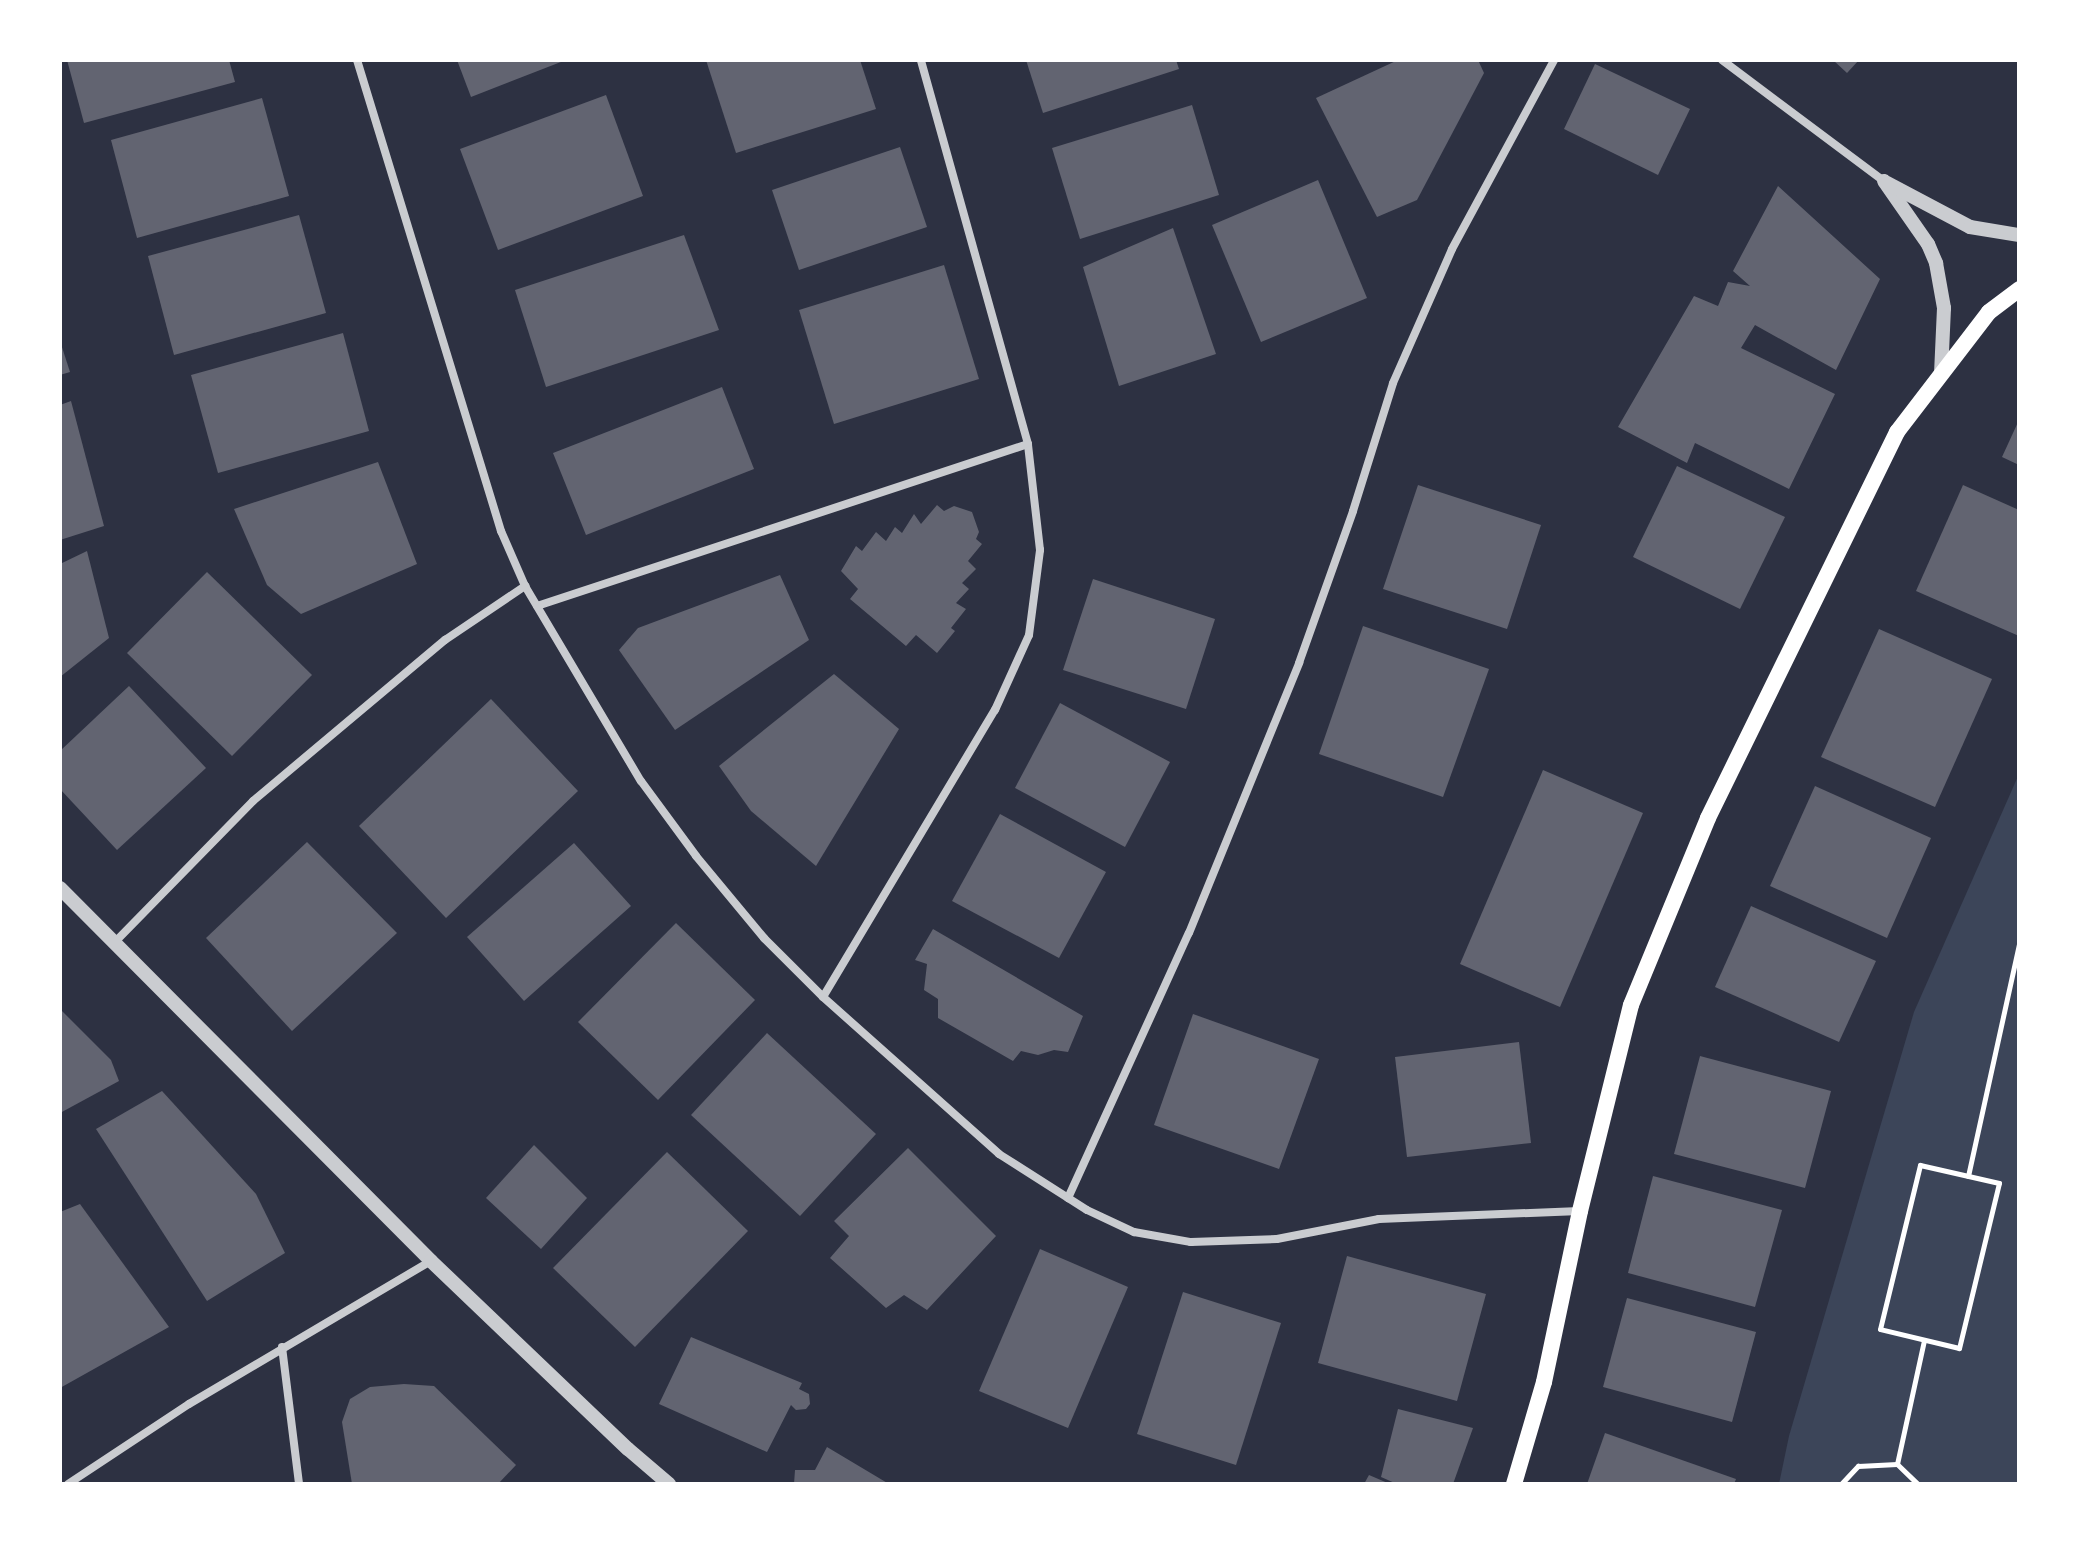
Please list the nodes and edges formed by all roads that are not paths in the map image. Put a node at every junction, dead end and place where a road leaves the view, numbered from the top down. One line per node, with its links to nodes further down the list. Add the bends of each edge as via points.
1 (357, 60): 10 (street, via 501,531)
2 (921, 60): 9 (street)
3 (1554, 60): 15 (street, via 1452,249 1393,383 1299,663 1189,933)
4 (1722, 60): 5 (street)
5 (1884, 181): 6 (street, via 1970,227); 8 (street, via 1936,263 1944,308)
6 (2019, 235)
7 (2019, 289): 8 (main road, via 1989,312)
8 (1941, 374): 16 (main road, via 1897,432 1708,818 1631,1005)
9 (1028, 444): 11 (street); 14 (street, via 1040,550 1029,635 995,710)
10 (525, 586): 11 (street); 13 (street, via 445,640 253,801)
11 (537, 606): 14 (street, via 641,781 764,938)
12 (60, 888): 13 (street)
13 (115, 942): 17 (street)
14 (823, 997): 15 (street, via 999,1154)
15 (1068, 1198): 16 (street, via 1134,1232 1191,1242 1277,1239 1379,1219)
16 (1580, 1211): 22 (main road, via 1544,1382)
17 (431, 1261): 18 (street); 21 (street)
18 (282, 1347): 19 (street); 20 (street)
19 (68, 1484)
20 (299, 1484)
21 (669, 1484)
22 (1514, 1484)

